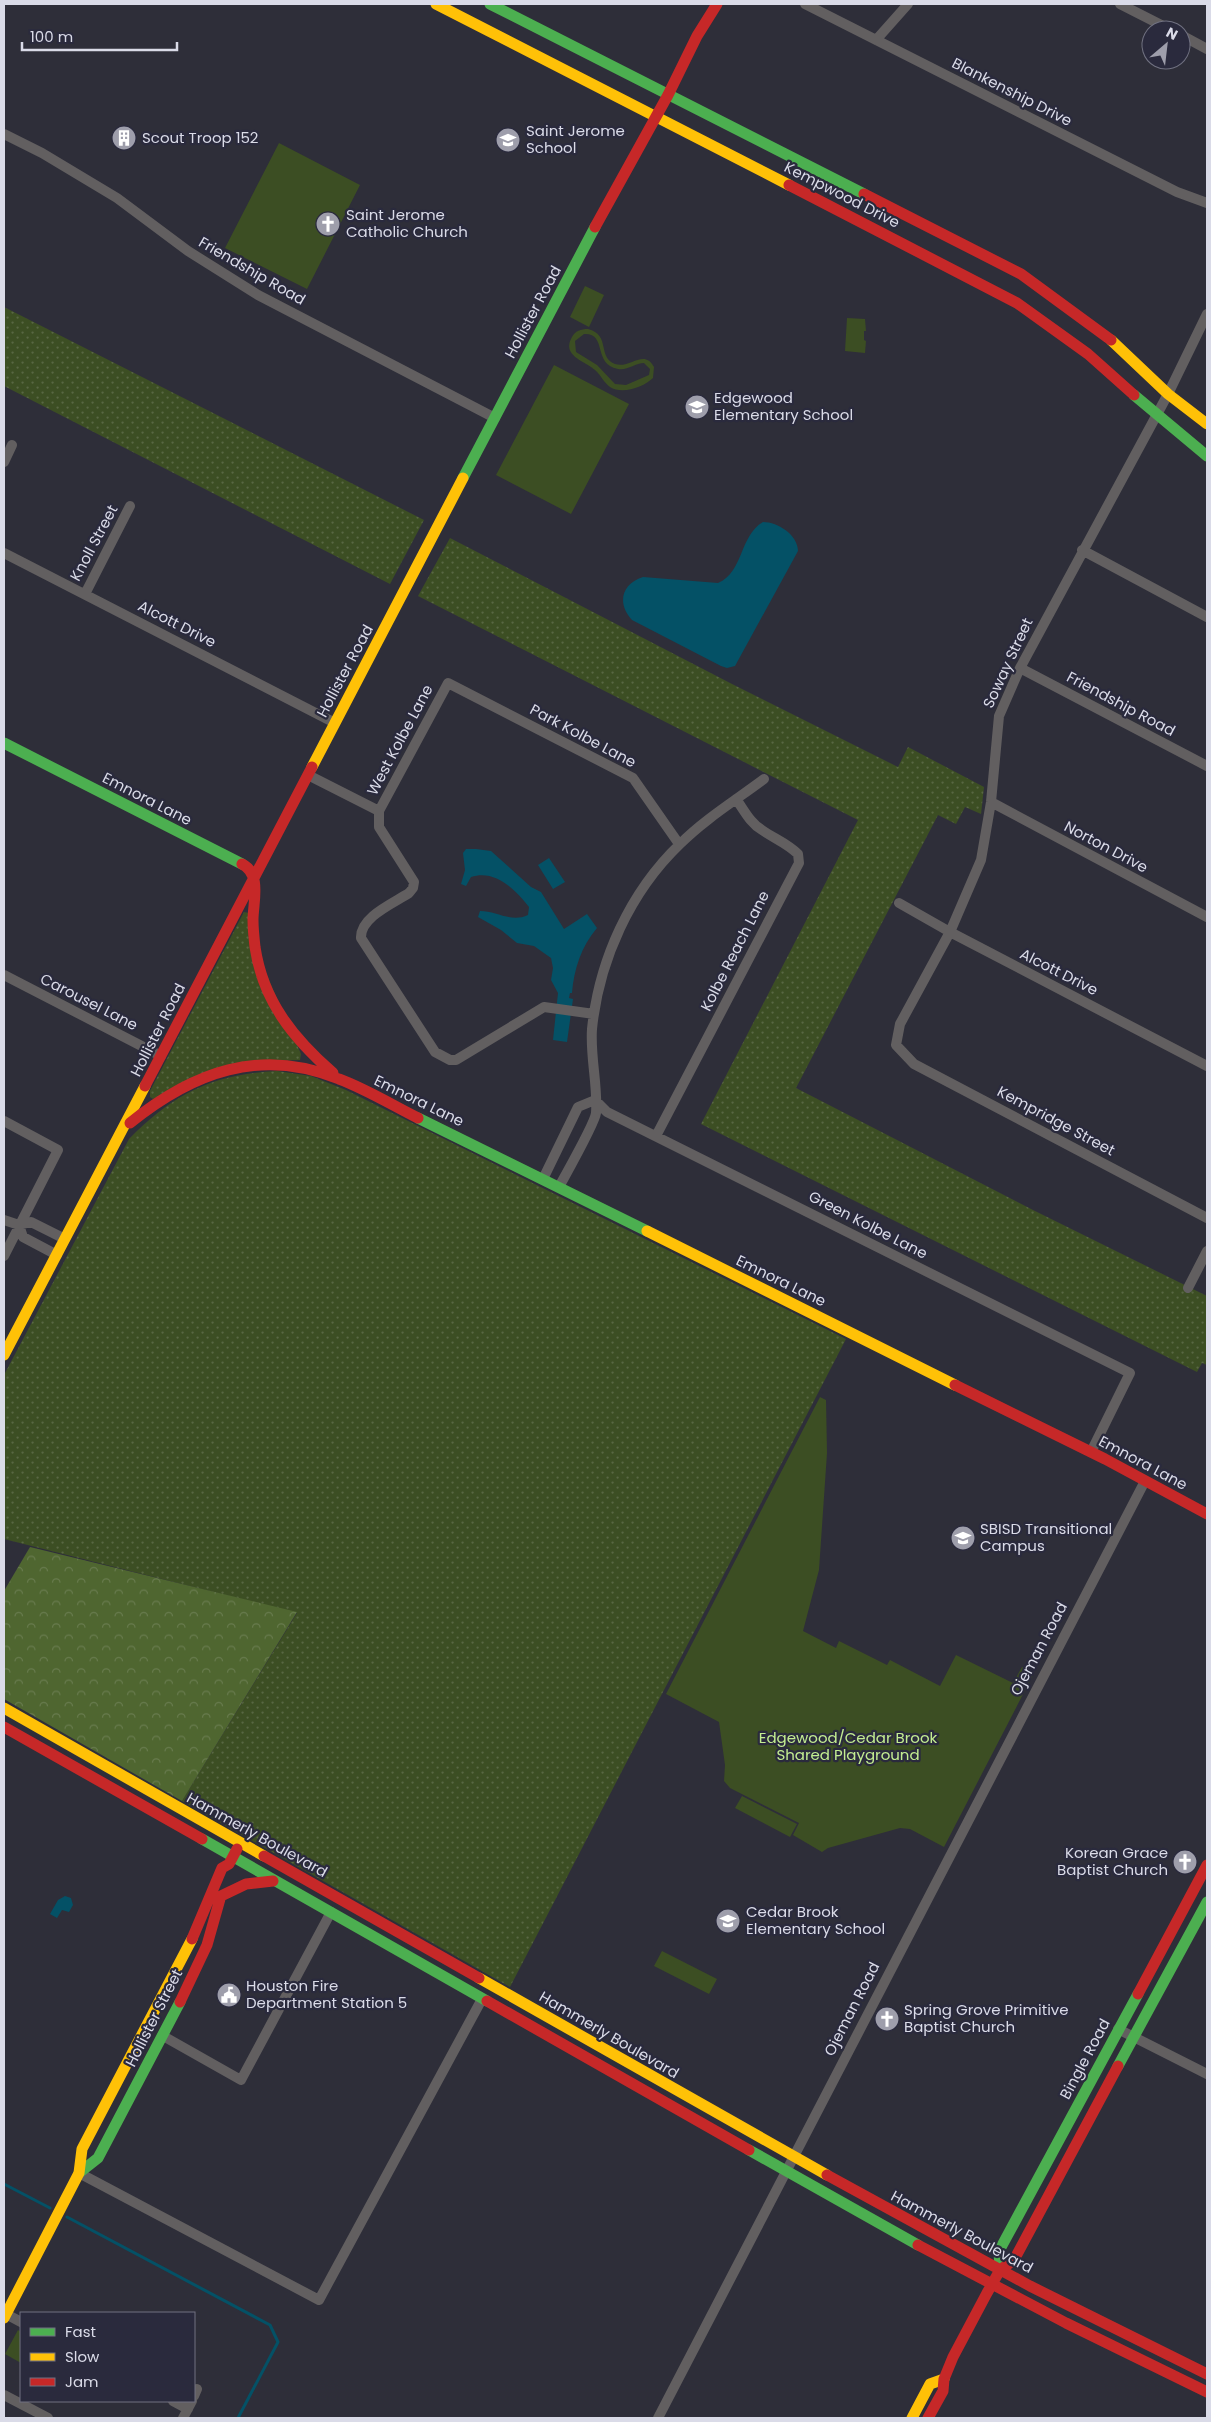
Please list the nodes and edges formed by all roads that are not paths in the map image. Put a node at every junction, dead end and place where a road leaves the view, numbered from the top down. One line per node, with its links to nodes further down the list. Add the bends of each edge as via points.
1 (436, 4): 8 (main road, Kempwood Drive)
2 (490, 4): 8 (main road, Kempwood Drive)
3 (717, 4): 12 (main road, Hollister Road)
4 (805, 4): 9 (street, Blankenship Drive)
5 (908, 4): 9 (street)
6 (1123, 4): 7 (street)
7 (1153, 20)
8 (498, 22): 12 (main road, Kempwood Drive); 13 (main road, Kempwood Drive)
9 (876, 40): 16 (street, Blankenship Drive, via 1177,192)
10 (1191, 40): 11 (street)
11 (1207, 49)
12 (668, 95): 13 (main road, Hollister Road); 15 (main road, Kempwood Drive)
13 (655, 116): 15 (main road, Kempwood Drive); 21 (main road, Hollister Road)
14 (4, 134): 21 (street, Friendship Road, via 118,198 188,251 258,295)
15 (823, 188): 18 (main road, Kempwood Drive, via 1017,303); 18 (main road, Kempwood Drive, via 1021,274)
16 (1207, 203)
17 (1207, 314): 19 (street, Soway Street)
18 (1058, 316): 19 (main road, Kempwood Drive, via 1106,335); 20 (main road, Kempwood Drive, via 1088,354)
19 (1168, 394): 20 (street, Soway Street); 22 (main road, Kempwood Drive)
20 (1155, 414): 24 (main road, Kempwood Drive); 27 (street, Soway Street)
21 (495, 418): 33 (main road, Hollister Road)
22 (1207, 424)
23 (12, 445): 25 (street)
24 (1207, 456)
25 (4, 462)
26 (130, 506): 29 (street, Knoll Street)
27 (1082, 550): 30 (street); 31 (street, Soway Street)
28 (4, 553): 29 (street, Alcott Drive)
29 (85, 594): 33 (street, Alcott Drive)
30 (1207, 617)
31 (1020, 668): 35 (street, Friendship Road); 39 (street, Soway Street, via 999,716)
32 (448, 683): 40 (street, West Kolbe Lane); 41 (street, Park Kolbe Lane, via 633,778)
33 (335, 722): 36 (main road, Hollister Road)
34 (4, 743): 42 (main road, Emnora Lane, via 246,866)
35 (1207, 766)
36 (308, 774): 40 (street); 42 (main road, Hollister Road)
37 (764, 779): 38 (street)
38 (736, 799): 41 (street); 55 (street, Kolbe Reach Lane, via 760,830 786,842 798,854 799,863)
39 (991, 802): 44 (street, Norton Drive); 45 (street, Soway Street, via 981,860)
40 (379, 811): 47 (street, via 379,827 414,882 413,888 367,921 361,930 361,938 435,1052 456,1060 544,1007)
41 (679, 844): 47 (street, via 644,886 620,928 601,979)
42 (254, 879): 49 (main road, Hollister Road); 51 (main road, Emnora Lane, via 254,946 270,1003 307,1052)
43 (899, 902): 45 (street, Alcott Drive)
44 (1207, 917)
45 (950, 932): 48 (street, Soway Street, via 900,1024); 50 (street, Alcott Drive)
46 (4, 975): 49 (street, Carousel Lane)
47 (594, 1014): 52 (street)
48 (896, 1045): 58 (street, Kempridge Street, via 914,1064)
49 (161, 1056): 54 (main road, Hollister Road)
50 (1207, 1066)
51 (340, 1079): 54 (main road, Emnora Lane, via 298,1066 266,1063 235,1067 208,1074 178,1088 148,1107); 56 (main road, Emnora Lane)
52 (595, 1100): 55 (street, Green Kolbe Lane, via 607,1112); 56 (street, via 578,1107); 57 (street, via 596,1114)
53 (4, 1121): 60 (street, via 58,1150)
54 (124, 1129): 61 (main road, Hollister Road)
55 (656, 1136): 67 (street, Green Kolbe Lane, via 1130,1373)
56 (543, 1179): 57 (main road, Emnora Lane)
57 (559, 1188): 67 (main road, Emnora Lane)
58 (1207, 1218)
59 (4, 1220): 60 (street)
60 (19, 1225): 61 (street, via 31,1222); 63 (street, via 23,1237); 64 (street)
61 (65, 1239): 63 (main road, Hollister Road)
62 (1207, 1251): 65 (street)
63 (57, 1255): 66 (main road, Hollister Road)
64 (4, 1256)
65 (1188, 1288)
66 (4, 1355)
67 (1091, 1452): 68 (main road, Emnora Lane)
68 (1145, 1481): 69 (main road, Emnora Lane); 92 (street, Ojeman Road)
69 (1207, 1514)
70 (4, 1708): 72 (main road, Hammerly Boulevard)
71 (4, 1727): 73 (main road, Hammerly Boulevard)
72 (240, 1842): 73 (main road, Hollister Street); 81 (main road, Hammerly Boulevard)
73 (230, 1860): 75 (main road, Hammerly Boulevard); 76 (main road, Hollister Street); 94 (main road, Hollister Street, via 222,1868 193,1938 82,2149)
74 (1207, 1865): 78 (main road, Bingle Road)
75 (277, 1882): 76 (main road, via 251,1882); 79 (main road, Hammerly Boulevard)
76 (221, 1896): 85 (main road, Hollister Street, via 207,1945)
77 (1207, 1902): 80 (main road, Bingle Road)
78 (1183, 1909): 80 (street); 84 (main road, Bingle Road)
79 (330, 1912): 82 (main road, Hammerly Boulevard); 85 (street, via 241,2080)
80 (1203, 1921): 86 (main road, Bingle Road)
81 (436, 1952): 82 (main road); 87 (main road, Hammerly Boulevard)
82 (427, 1967): 83 (main road, Hammerly Boulevard)
83 (482, 1999): 88 (main road, Hammerly Boulevard); 94 (street, via 319,2300)
84 (1118, 2029): 86 (street); 90 (main road, Bingle Road)
85 (163, 2036): 94 (main road, Hollister Street, via 98,2158)
86 (1136, 2038): 89 (street); 91 (main road, Bingle Road)
87 (610, 2052): 88 (main road); 92 (main road, Hammerly Boulevard)
88 (603, 2066): 93 (main road, Hammerly Boulevard)
89 (1207, 2074)
90 (1060, 2137): 91 (main road); 95 (main road, Bingle Road, via 999,2251)
91 (1077, 2145): 95 (main road, Bingle Road, via 1014,2260)
92 (794, 2156): 93 (street, Ojeman Road); 95 (main road, Hammerly Boulevard)
93 (787, 2171): 96 (main road, Hammerly Boulevard); 108 (street, Ojeman Road)
94 (79, 2173): 97 (main road, Hollister Street)
95 (1000, 2270): 96 (main road, Bingle Road); 99 (main road, Hammerly Boulevard)
96 (992, 2284): 101 (main road, Bingle Road); 102 (main road, Hammerly Boulevard)
97 (5, 2316): 98 (street)
98 (20, 2322)
99 (1188, 2365): 100 (main road, Hammerly Boulevard); 102 (main road)
100 (1207, 2374)
101 (944, 2378): 109 (main road, Bingle Road, via 930,2384); 110 (main road, Bingle Road, via 943,2391)
102 (1182, 2380): 103 (main road, Hammerly Boulevard)
103 (1207, 2392)
104 (4, 2395): 107 (street)
105 (175, 2402): 106 (street)
106 (188, 2409)
107 (48, 2418)
108 (658, 2418)
109 (912, 2418)
110 (928, 2418)

